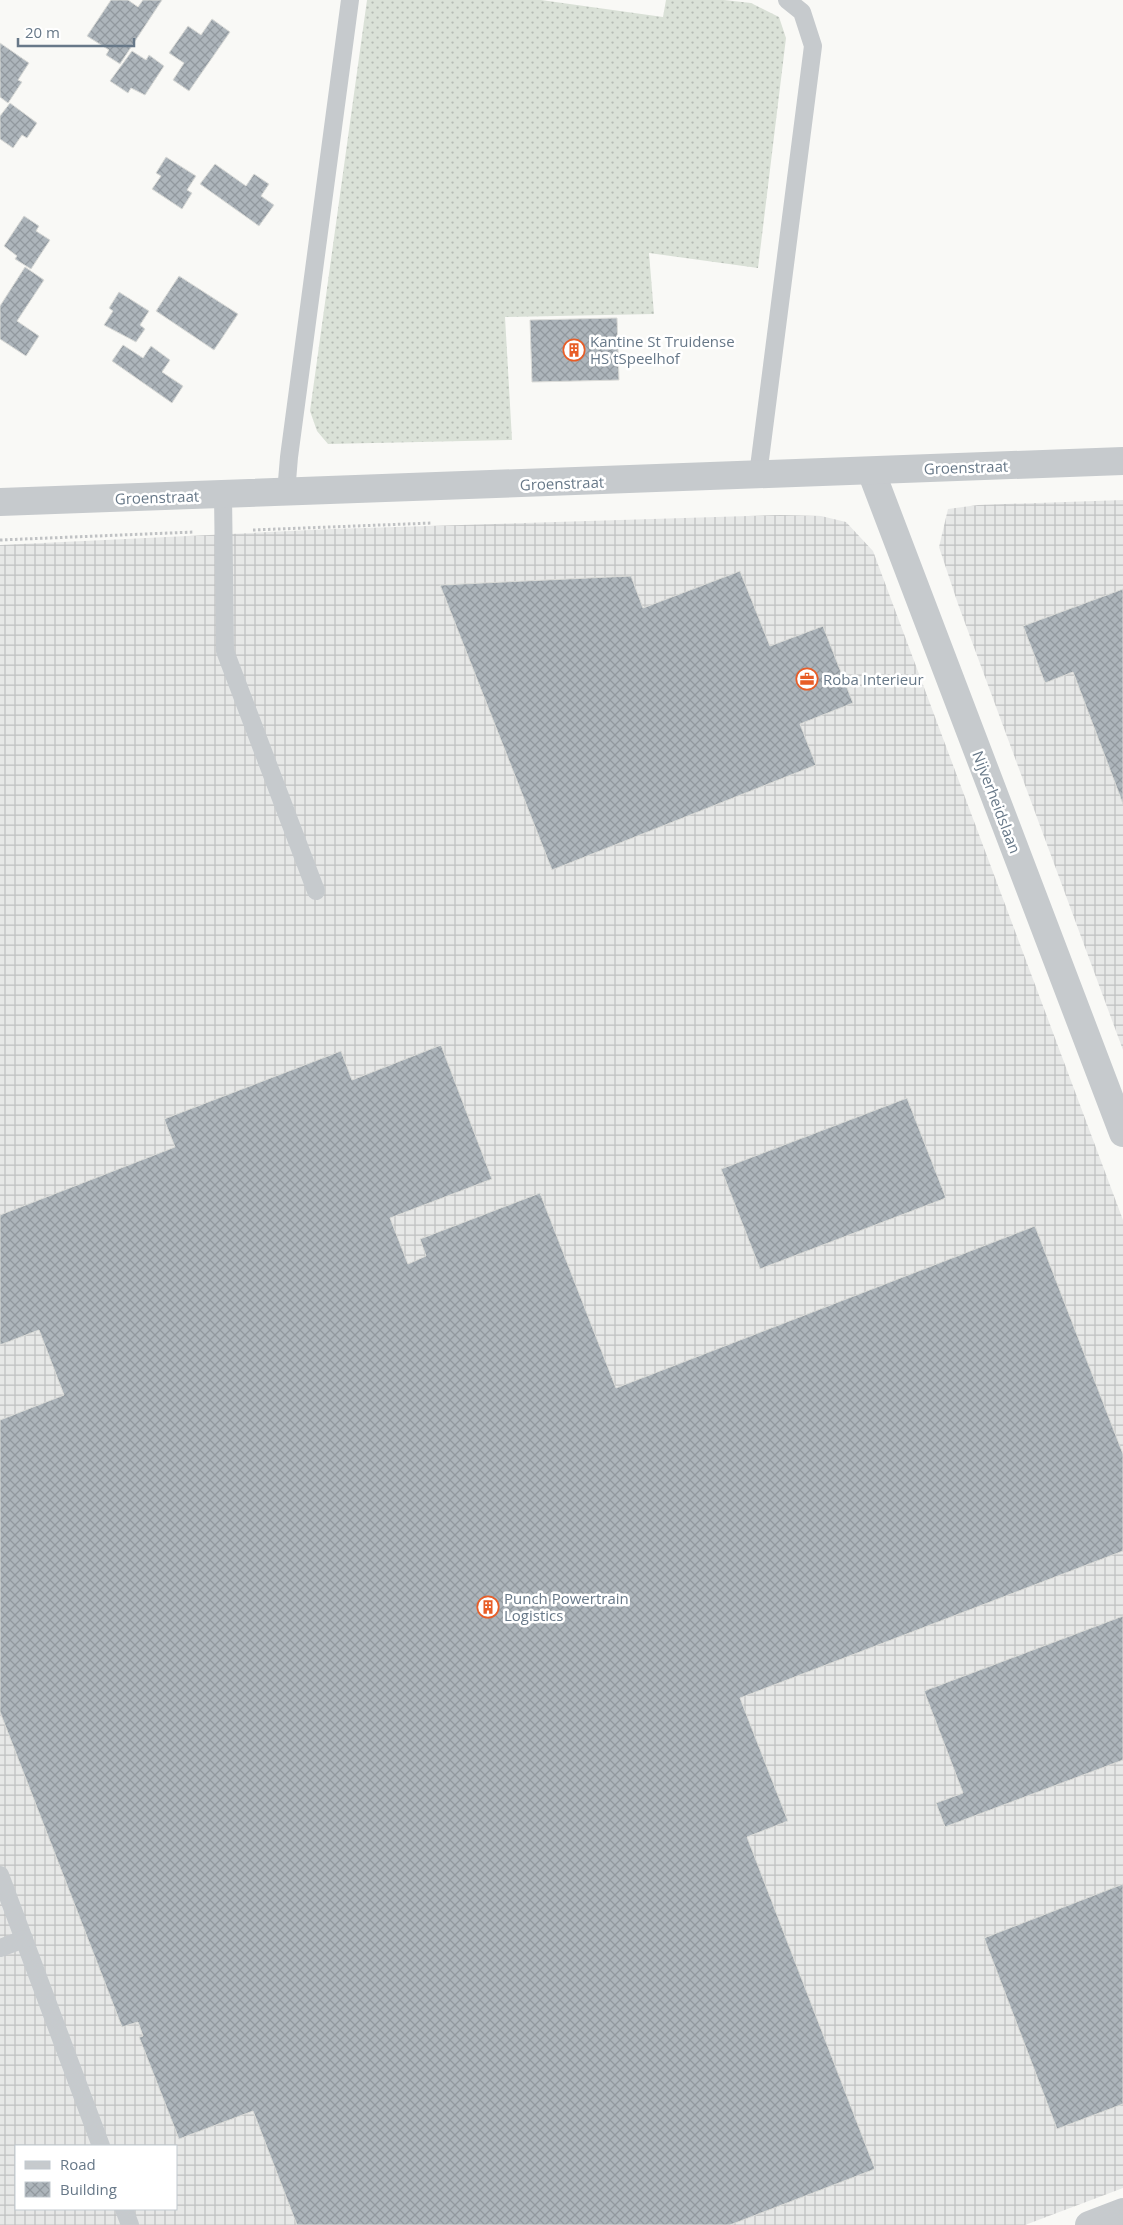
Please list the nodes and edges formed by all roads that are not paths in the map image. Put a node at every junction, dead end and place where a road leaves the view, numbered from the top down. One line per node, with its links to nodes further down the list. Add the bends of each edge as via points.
1 (350, 0): 6 (lane)
2 (787, 0): 5 (lane, via 802,12 813,46)
3 (1123, 461): 4 (street, Groenstraat)
4 (871, 471): 5 (street, Groenstraat); 10 (street, Nijverheidslaan)
5 (758, 475): 6 (street, Groenstraat)
6 (286, 493): 7 (street, Groenstraat)
7 (223, 495): 8 (street, Groenstraat); 9 (lane, via 225,651)
8 (0, 502)
9 (316, 891)
10 (1123, 1133)
11 (0, 1875): 12 (lane)
12 (24, 1939): 13 (lane); 14 (lane)
13 (0, 1948)
14 (101, 2145)
15 (124, 2210): 17 (lane)
16 (1123, 2212): 18 (street)
17 (130, 2225)
18 (1089, 2225)

